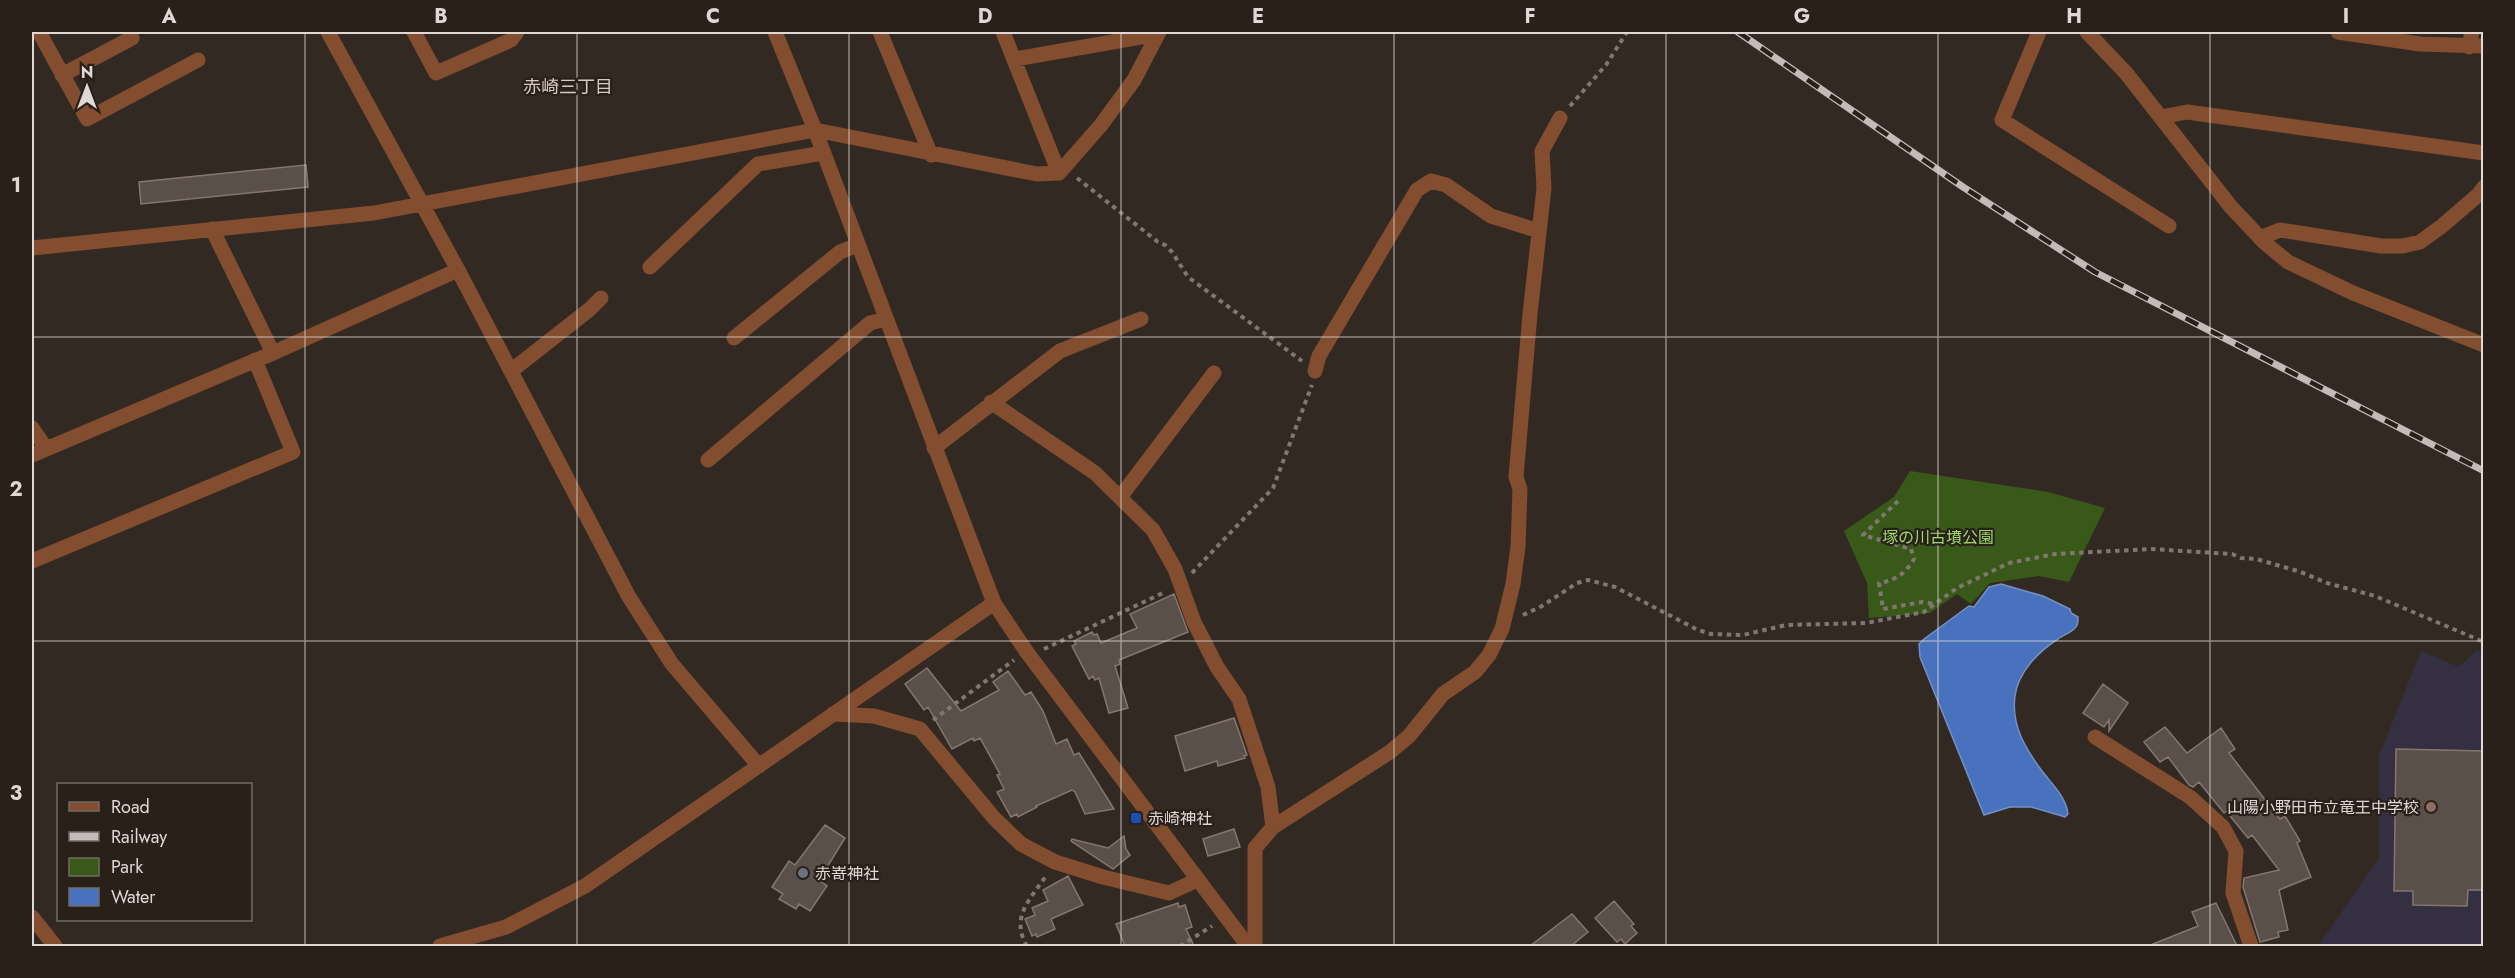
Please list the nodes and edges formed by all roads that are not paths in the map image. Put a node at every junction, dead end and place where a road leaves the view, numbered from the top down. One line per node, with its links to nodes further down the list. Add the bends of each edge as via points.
1 (39, 32): 17 (street)
2 (328, 32): 26 (street)
3 (414, 32): 12 (street, via 436,73)
4 (775, 32): 20 (street)
5 (880, 32): 23 (street)
6 (1003, 32): 15 (street)
7 (2039, 32): 27 (street, via 2002,120)
8 (2338, 32): 14 (street, via 2420,44)
9 (2472, 32): 14 (street)
10 (1159, 33): 15 (street); 24 (street, via 1134,80)
11 (2094, 33): 18 (street)
12 (511, 34)
13 (132, 38): 17 (street)
14 (2476, 47)
15 (1015, 59): 24 (street)
16 (198, 60): 17 (street, via 87,119)
17 (62, 75)
18 (2161, 117): 22 (street, via 2187,112); 30 (street)
19 (1560, 118): 29 (street, via 1542,151 1544,188)
20 (814, 130): 21 (street); 23 (street); 26 (street)
21 (823, 153): 31 (street); 33 (street, via 758,164)
22 (2484, 153)
23 (931, 155): 24 (street, via 1037,174)
24 (1059, 173)
25 (2482, 194): 30 (street, via 2420,242 2403,246 2280,230)
26 (421, 203): 28 (street, via 374,213); 34 (street)
27 (2169, 226)
28 (212, 229): 32 (street); 40 (street)
29 (1539, 231): 43 (street, via 1491,216 1446,185 1431,182 1417,190 1319,356); 57 (street, via 1516,477 1520,489 1518,547 1503,625 1489,655 1475,672 1443,694 1409,736)
30 (2260, 238): 39 (street, via 2288,262 2314,275)
31 (858, 245): 36 (street); 38 (street, via 840,252)
32 (32, 248)
33 (650, 267)
34 (458, 270): 40 (street); 42 (street)
35 (601, 298): 42 (street)
36 (885, 319): 48 (street); 50 (street, via 870,323)
37 (1141, 319): 45 (street, via 1060,351)
38 (734, 338)
39 (2484, 345)
40 (273, 353): 41 (street)
41 (255, 360): 47 (street); 52 (street, via 292,452)
42 (511, 371): 56 (street, via 652,636)
43 (1315, 371)
44 (1214, 373): 51 (street)
45 (991, 402): 48 (street); 51 (street, via 1078,461)
46 (32, 428): 47 (street)
47 (46, 448): 49 (street)
48 (934, 448): 53 (street)
49 (32, 455)
50 (708, 460)
51 (1121, 496): 57 (street, via 1153,530 1175,569 1194,622 1239,699 1268,787)
52 (32, 561)
53 (994, 603): 54 (street); 58 (street)
54 (833, 714): 56 (street); 58 (street, via 874,716 920,729 994,818 1021,844 1055,862 1169,893)
55 (2095, 737): 64 (street, via 2190,797 2223,827 2236,851 2233,893)
56 (759, 766): 61 (street, via 585,886 506,927)
57 (1273, 827): 63 (street, via 1255,848)
58 (1197, 880): 62 (street)
59 (32, 917): 60 (street)
60 (55, 946)
61 (440, 946)
62 (1248, 946)
63 (1256, 946)
64 (2251, 946)

